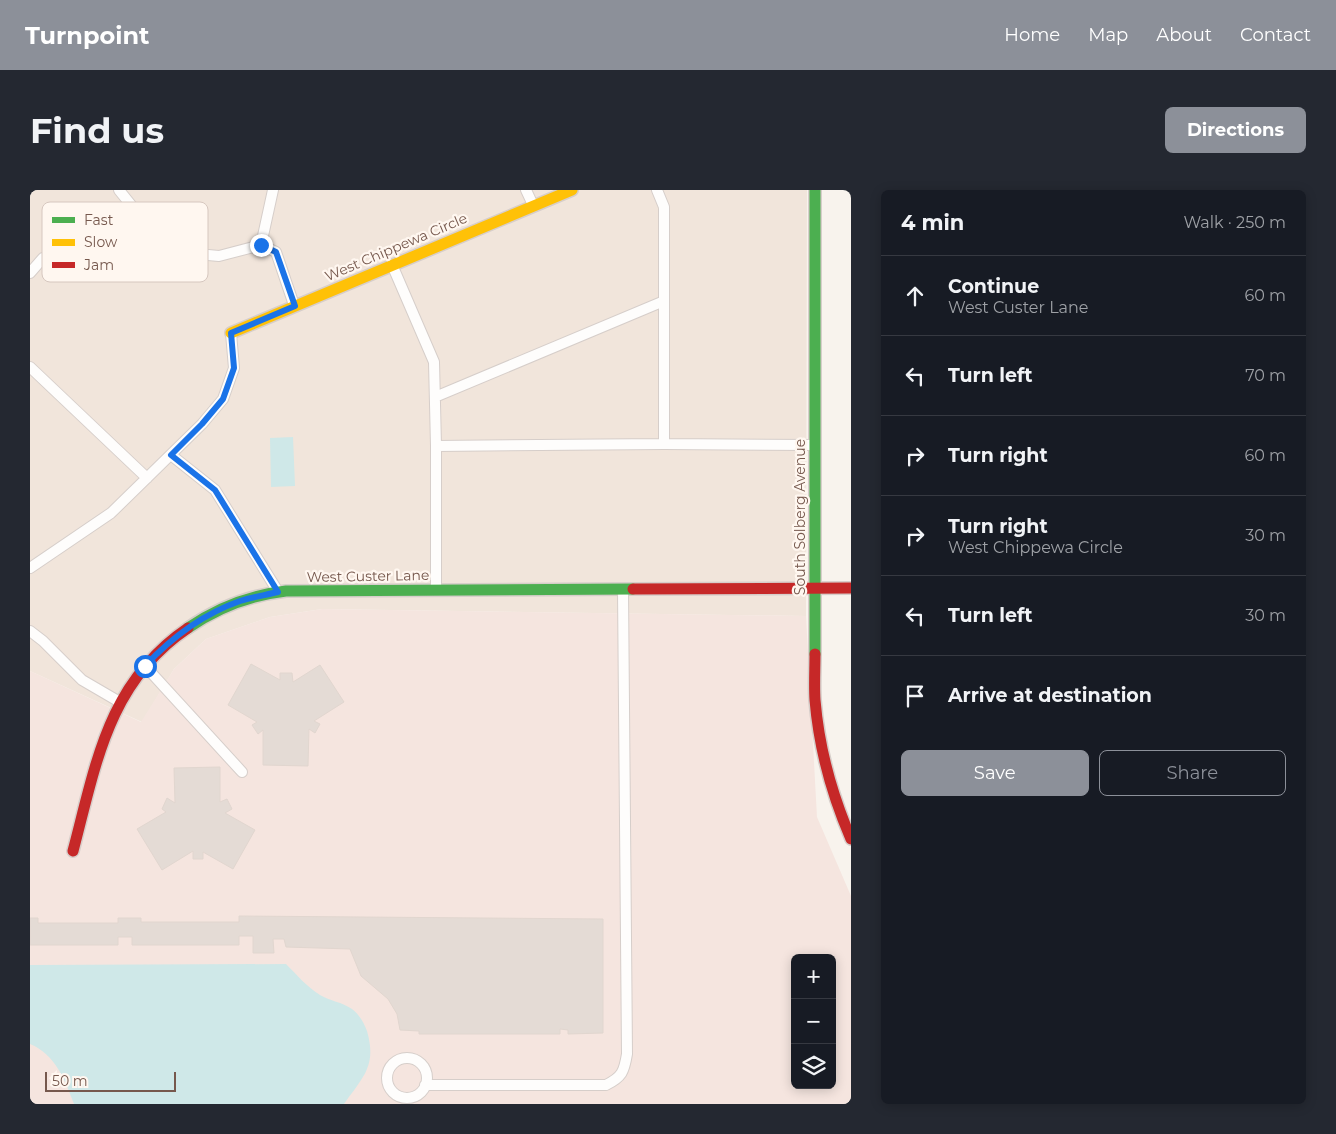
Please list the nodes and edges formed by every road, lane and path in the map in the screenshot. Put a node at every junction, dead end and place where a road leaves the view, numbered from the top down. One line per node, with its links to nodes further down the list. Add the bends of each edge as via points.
1 (119, 190): 7 (lane)
2 (273, 190): 9 (lane)
3 (526, 190): 8 (lane)
4 (572, 190): 8 (street, West Chippewa Circle)
5 (657, 190): 14 (lane, via 664,207)
6 (815, 190): 20 (street, South Solberg Avenue)
7 (129, 202)
8 (533, 206): 12 (street, West Chippewa Circle)
9 (261, 245): 10 (lane, via 219,256); 15 (lane, via 276,252)
10 (208, 255)
11 (42, 259): 13 (lane)
12 (392, 265): 15 (street, West Chippewa Circle); 18 (lane, via 434,362)
13 (30, 273)
14 (664, 301): 18 (lane); 19 (lane)
15 (295, 306): 16 (street, West Chippewa Circle)
16 (231, 333): 22 (lane, via 234,368 223,399)
17 (30, 367): 23 (lane)
18 (435, 397): 21 (lane)
19 (664, 444): 20 (lane); 21 (lane)
20 (816, 445): 25 (street, South Solberg Avenue)
21 (436, 446): 28 (lane)
22 (171, 455): 23 (lane); 29 (lane, via 215,490)
23 (147, 478): 24 (lane, via 111,513)
24 (30, 568)
25 (814, 588): 26 (street, West Custer Lane); 27 (street, West Custer Lane); 34 (street, South Solberg Avenue, via 815,699 819,736 838,811)
26 (851, 588)
27 (623, 589): 28 (street, West Custer Lane); 36 (lane, via 625,1069 617,1080 606,1086)
28 (436, 590): 29 (street, West Custer Lane)
29 (278, 592): 31 (street, West Custer Lane, via 241,601 200,619 162,647)
30 (30, 631): 32 (lane, via 82,680)
31 (145, 666): 32 (street, West Custer Lane); 33 (lane)
32 (122, 702): 35 (street, West Custer Lane, via 104,742)
33 (242, 772)
34 (851, 839)
35 (73, 851)
36 (425, 1086): 37 (lane); 37 (lane, via 424,1068 414,1060 401,1059 390,1067 387,1080 393,1092)
37 (418, 1099)

